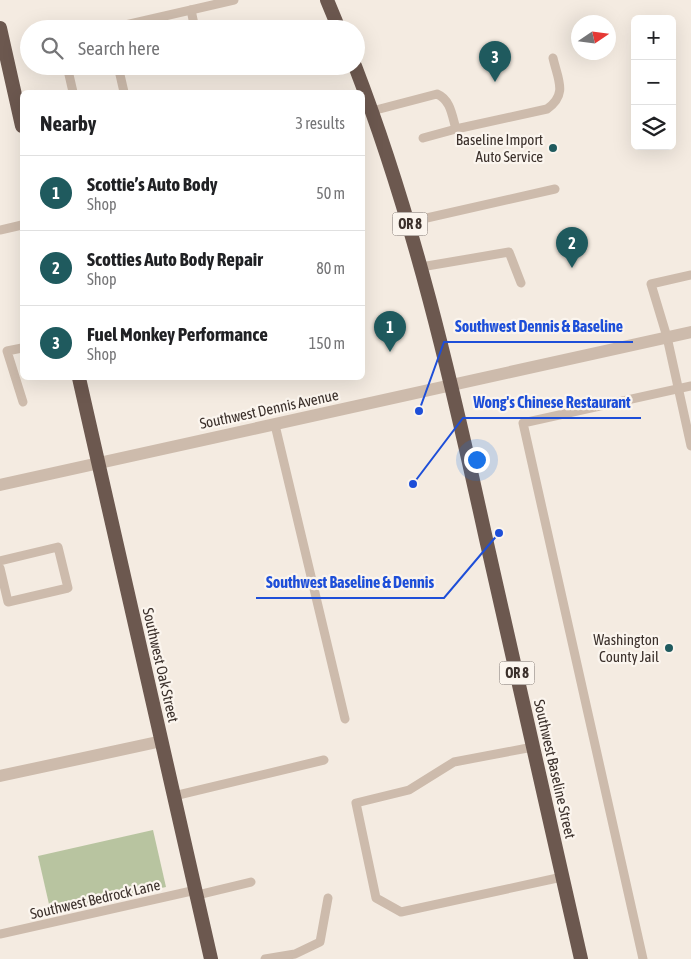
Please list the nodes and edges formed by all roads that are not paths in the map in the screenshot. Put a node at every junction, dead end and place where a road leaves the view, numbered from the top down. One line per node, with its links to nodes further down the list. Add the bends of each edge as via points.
1 (234, 0): 3 (lane)
2 (327, 0): 6 (highway)
3 (191, 10): 4 (lane); 5 (lane)
4 (148, 20)
5 (194, 20)
6 (335, 20)
7 (0, 28): 17 (highway)
8 (553, 58): 18 (lane, via 560,93 557,101 547,108)
9 (69, 75): 12 (lane)
10 (120, 75): 13 (lane)
11 (358, 75): 14 (highway, Southwest Baseline Street / OR 8)
12 (73, 90)
13 (124, 90)
14 (364, 90)
15 (365, 92): 16 (highway, Southwest Baseline Street / OR 8)
16 (372, 111): 18 (lane, via 437,94 449,105); 21 (highway, Southwest Baseline Street / OR 8)
17 (20, 117)
18 (456, 130): 19 (lane)
19 (423, 138)
20 (554, 190): 21 (lane)
21 (409, 222): 24 (highway, Southwest Baseline Street / OR 8)
22 (20, 225): 23 (lane)
23 (0, 230)
24 (421, 267): 26 (lane, via 509,252); 31 (highway, Southwest Baseline Street / OR 8)
25 (691, 275): 28 (lane, via 651,284)
26 (520, 283)
27 (691, 332): 28 (street, Southwest Dennis Avenue)
28 (667, 337): 31 (street, Southwest Dennis Avenue); 33 (lane)
29 (20, 348): 34 (lane, via 7,351)
30 (79, 380): 37 (highway, Southwest Oak Street)
31 (451, 386): 35 (street, Southwest Dennis Avenue); 44 (highway, Southwest Baseline Street / OR 8)
32 (691, 386): 33 (lane)
33 (678, 389): 36 (lane); 56 (lane, via 523,424)
34 (23, 402)
35 (275, 425): 37 (street, Southwest Dennis Avenue); 42 (lane)
36 (691, 446)
37 (98, 463): 38 (street, Southwest Dennis Avenue); 43 (highway, Southwest Oak Street)
38 (0, 486)
39 (0, 561): 41 (lane, via 58,547 68,588)
40 (0, 568): 41 (lane)
41 (4, 603)
42 (345, 719)
43 (162, 742): 46 (street); 47 (highway, Southwest Oak Street)
44 (533, 747): 48 (highway, Southwest Baseline Street / OR 8); 48 (lane, via 454,762 409,790 356,803 376,898 401,912)
45 (324, 760): 47 (lane)
46 (0, 776)
47 (174, 796): 50 (highway, Southwest Oak Street)
48 (562, 876): 55 (highway, Southwest Baseline Street / OR 8)
49 (251, 882): 50 (lane, Southwest Bedrock Lane)
50 (196, 892): 52 (lane, Southwest Bedrock Lane); 53 (highway, Southwest Oak Street)
51 (328, 898): 54 (lane, via 320,942 295,954)
52 (0, 934)
53 (211, 959)
54 (265, 959)
55 (581, 959)
56 (642, 959)

